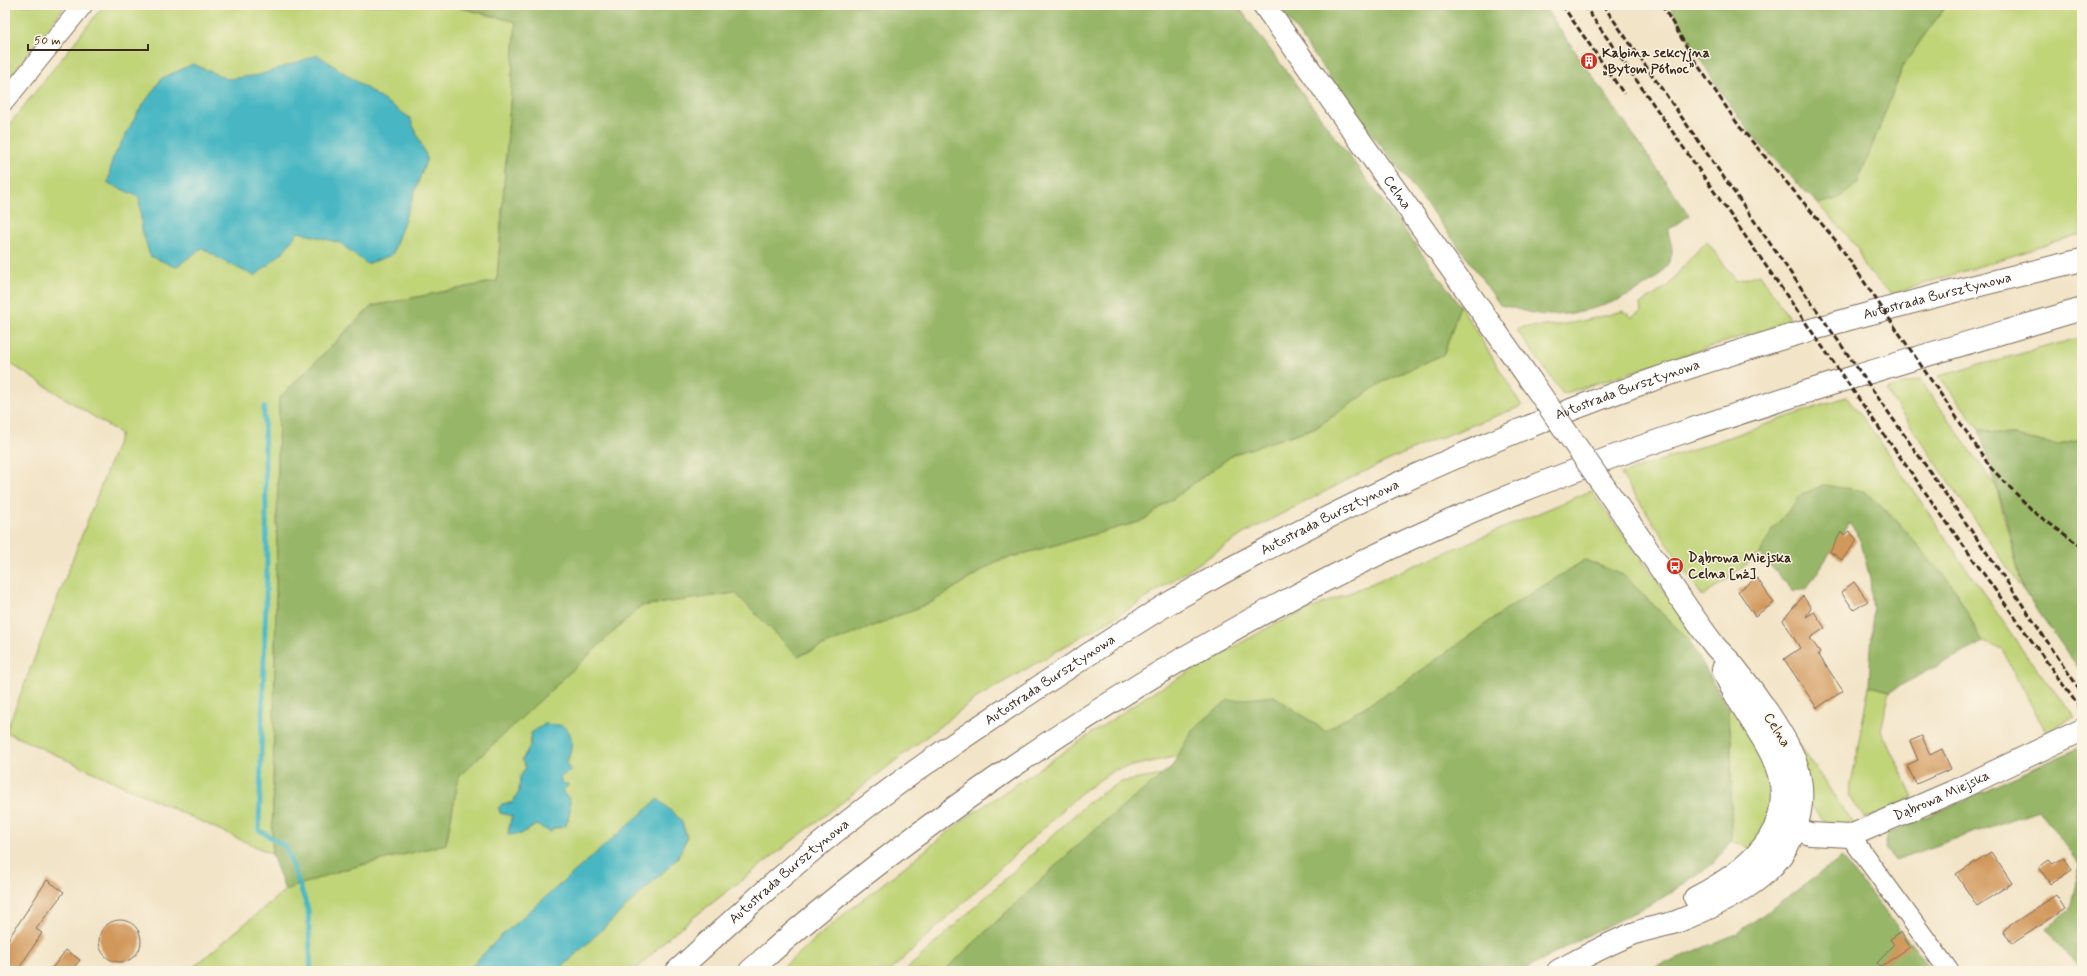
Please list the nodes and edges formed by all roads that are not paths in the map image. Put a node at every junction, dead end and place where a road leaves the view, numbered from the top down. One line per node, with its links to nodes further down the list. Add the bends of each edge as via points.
1 (83, 5): 3 (street)
2 (1264, 5): 7 (main road, Celna, bridge, via 1531,381 1714,646 1736,668 1789,746 1801,786 1801,809)
3 (5, 100)
4 (2082, 260): 9 (main road, Autostrada Bursztynowa, via 1886,308 1714,359 1592,402 1476,450 1343,510 1172,602 966,735 857,814 750,904)
5 (2082, 309): 10 (main road, via 1795,394 1638,448 1453,519 1318,584 1231,629 1180,659 1018,763 877,866)
6 (2082, 730): 8 (main road, Dąbrowa Miejska, via 1952,792)
7 (1787, 826): 8 (main road, Dąbrowa Miejska, via 1819,836); 11 (main road, via 1770,839 1756,857 1720,884 1637,932)
8 (1850, 836): 12 (street)
9 (677, 971)
10 (750, 971)
11 (1558, 971)
12 (1949, 971)

